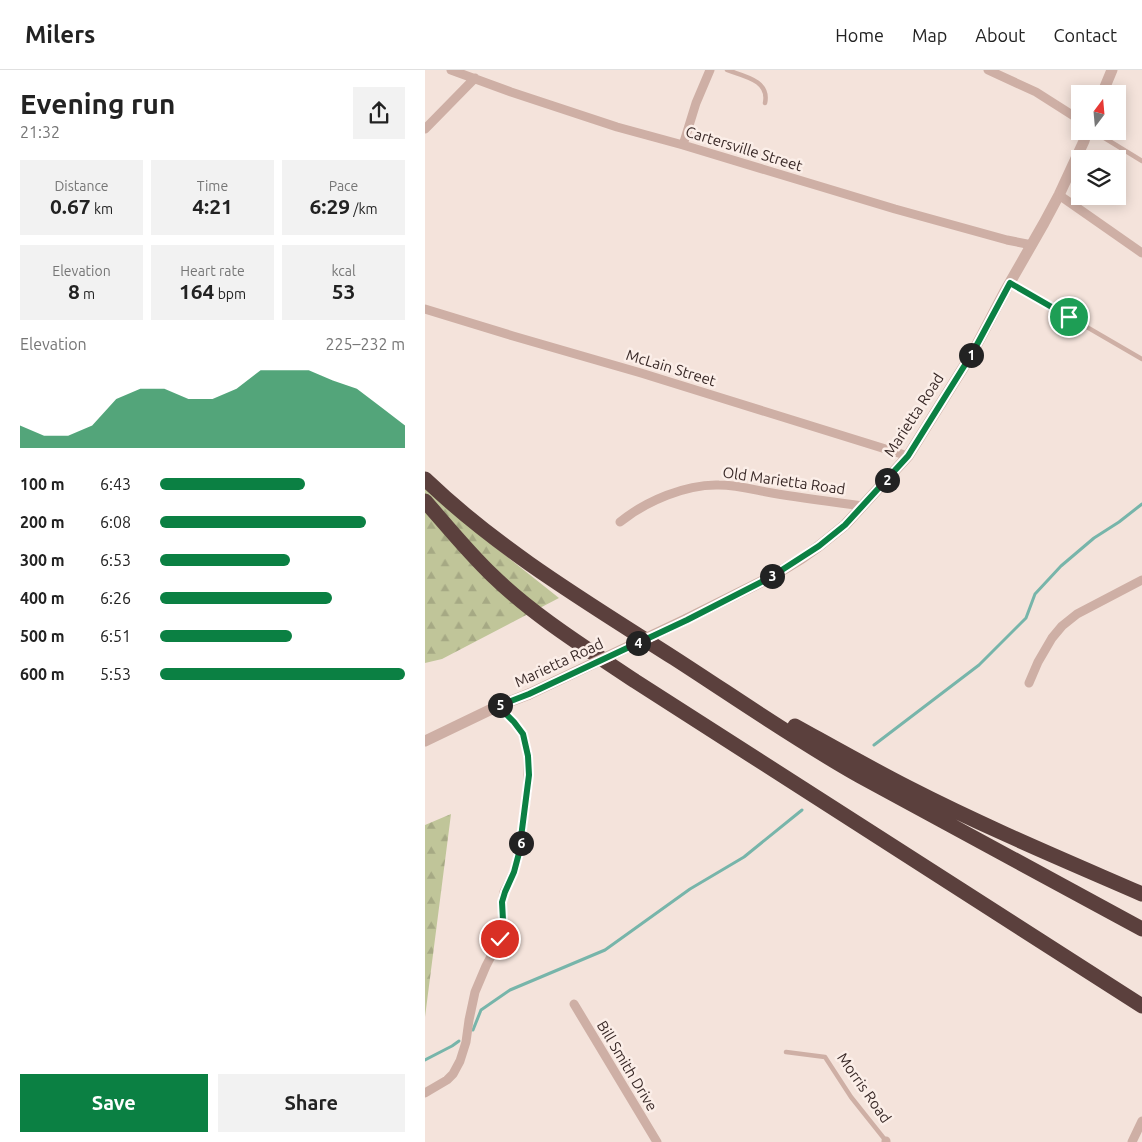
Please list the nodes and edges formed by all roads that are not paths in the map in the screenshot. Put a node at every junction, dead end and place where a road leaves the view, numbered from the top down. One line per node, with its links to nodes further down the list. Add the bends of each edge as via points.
1 (451, 70): 6 (street, Cartersville Street)
2 (709, 70): 13 (street)
3 (727, 70): 8 (lane, via 759,82 767,97)
4 (988, 70): 9 (street, via 1036,92)
5 (1112, 70): 7 (street)
6 (475, 78): 10 (street); 13 (street, Cartersville Street, via 617,127)
7 (1106, 85)
8 (765, 103)
9 (1071, 114)
10 (425, 129)
11 (1084, 140): 15 (street, Marietta Road)
12 (1108, 140): 14 (lane)
13 (683, 145): 16 (street, Cartersville Street, via 895,209)
14 (1142, 160)
15 (1059, 195): 16 (street, Marietta Road); 17 (street)
16 (1032, 245): 18 (street, Marietta Road)
17 (1142, 253)
18 (1010, 283): 20 (lane); 21 (street, Marietta Road, via 973,352)
19 (425, 309): 21 (street, McLain Street, via 641,372)
20 (1142, 359)
21 (908, 456): 24 (street, Marietta Road)
22 (425, 478): 27 (highway, via 454,506 506,546)
23 (425, 501): 34 (highway, via 492,575 556,628)
24 (863, 506): 25 (street, Old Marietta Road, via 718,485 670,493); 29 (street, Marietta Road, bridge, via 819,546 771,577 687,620)
25 (621, 522)
26 (1142, 580): 28 (street, via 1077,614 1062,626 1038,662)
27 (676, 659): 31 (highway, via 909,788); 32 (highway, via 818,752)
28 (1029, 683)
29 (498, 706): 30 (street, Marietta Road); 36 (street, via 523,734 528,756 528,784 519,853 502,902 500,939 475,992 467,1042 460,1061 447,1080)
30 (425, 741)
31 (1142, 894)
32 (1142, 929)
33 (574, 1004): 38 (street, Bill Smith Drive)
34 (1142, 1006)
35 (786, 1052): 39 (lane, Morris Road, via 825,1057)
36 (425, 1093)
37 (1142, 1121): 40 (street)
38 (657, 1142)
39 (886, 1142)
40 (1132, 1142)

